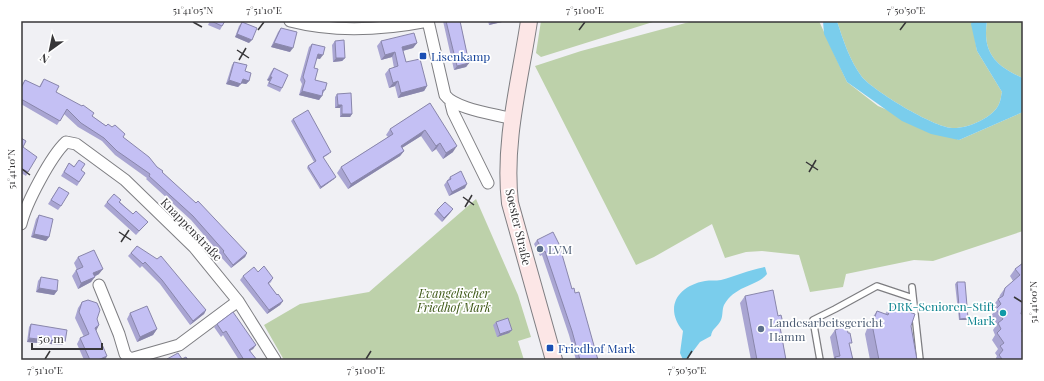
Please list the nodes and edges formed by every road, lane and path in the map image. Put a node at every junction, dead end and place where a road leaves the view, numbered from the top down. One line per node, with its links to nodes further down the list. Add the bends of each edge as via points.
1 (290, 21): 2 (street, via 346,30 382,29)
2 (428, 21): 4 (street, via 445,95)
3 (529, 21): 5 (main road, Soester Straße)
4 (452, 102): 5 (street); 6 (street, via 450,104 453,112)
5 (513, 118): 13 (main road, Soester Straße, via 508,165 510,203)
6 (488, 182)
7 (21, 224): 11 (street, Knappenstraße, via 27,206 61,147 66,142 76,144 125,180 194,247)
8 (99, 285): 11 (street, via 125,354 130,359 179,345)
9 (912, 287): 10 (lane)
10 (913, 298): 14 (lane, via 877,286 813,320); 15 (lane)
11 (238, 301): 12 (street, Knappenstraße)
12 (275, 360)
13 (554, 360)
14 (820, 360)
15 (920, 360)

